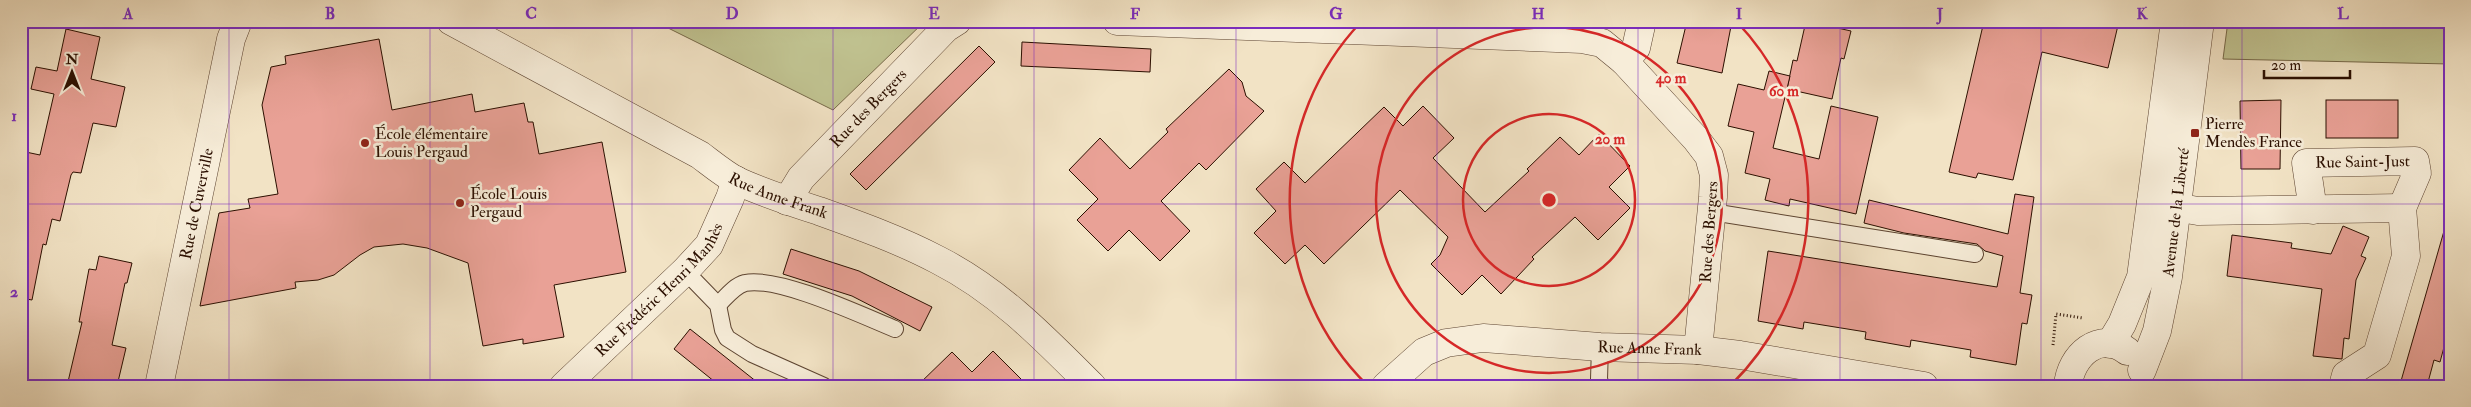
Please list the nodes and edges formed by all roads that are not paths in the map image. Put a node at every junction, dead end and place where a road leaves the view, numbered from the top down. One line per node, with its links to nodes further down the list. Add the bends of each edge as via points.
1 (238, 21): 23 (street, Rue de Cuverville)
2 (451, 21): 9 (street, Rue Anne Frank, via 700,155)
3 (957, 21): 10 (street, Rue des Bergers, via 946,28 800,178)
4 (1117, 21): 8 (street, Rue des Bergers, via 1582,39 1602,44)
5 (1642, 21): 8 (street, via 1636,48)
6 (2175, 21): 11 (street, Avenue de la Liberté)
7 (2200, 21): 11 (street, Avenue de la Liberté)
8 (1624, 61): 14 (street, Rue des Bergers, via 1709,156 1714,175)
9 (736, 180): 10 (street, Rue Anne Frank); 16 (street, Rue Frédéric Henri Manhès, via 709,245)
10 (786, 201): 26 (street, Rue Anne Frank, via 903,244 964,274 1031,325)
11 (2164, 205): 13 (street, via 2198,211); 19 (street, Avenue de la Liberté, via 2141,277); 22 (street, Avenue de la Liberté, via 2168,277)
12 (2402, 208): 13 (street); 13 (street, Rue Saint-Just, via 2417,173 2414,161 2306,163); 31 (street, Rue Saint-Just, via 2406,256 2377,355 2346,375)
13 (2313, 210)
14 (1712, 212): 15 (lane); 21 (street, Rue des Bergers)
15 (1975, 254)
16 (685, 270): 17 (lane); 24 (street, Rue Frédéric Henri Manhès)
17 (718, 305): 18 (lane, via 743,284 779,284); 25 (lane, via 727,338 752,354)
18 (895, 329)
19 (2110, 344): 22 (street, via 2124,348 2135,357); 30 (street, via 2096,345 2074,360)
20 (1600, 347): 21 (street, Rue Anne Frank); 27 (street, Rue Anne Frank, via 1483,338 1446,342 1424,352); 28 (lane)
21 (1698, 350): 29 (street, Rue Anne Frank, via 1740,354)
22 (2143, 378)
23 (158, 386)
24 (564, 386)
25 (824, 386)
26 (1092, 386)
27 (1386, 386)
28 (1601, 386)
29 (1924, 386)
30 (2068, 386)
31 (2343, 386)

